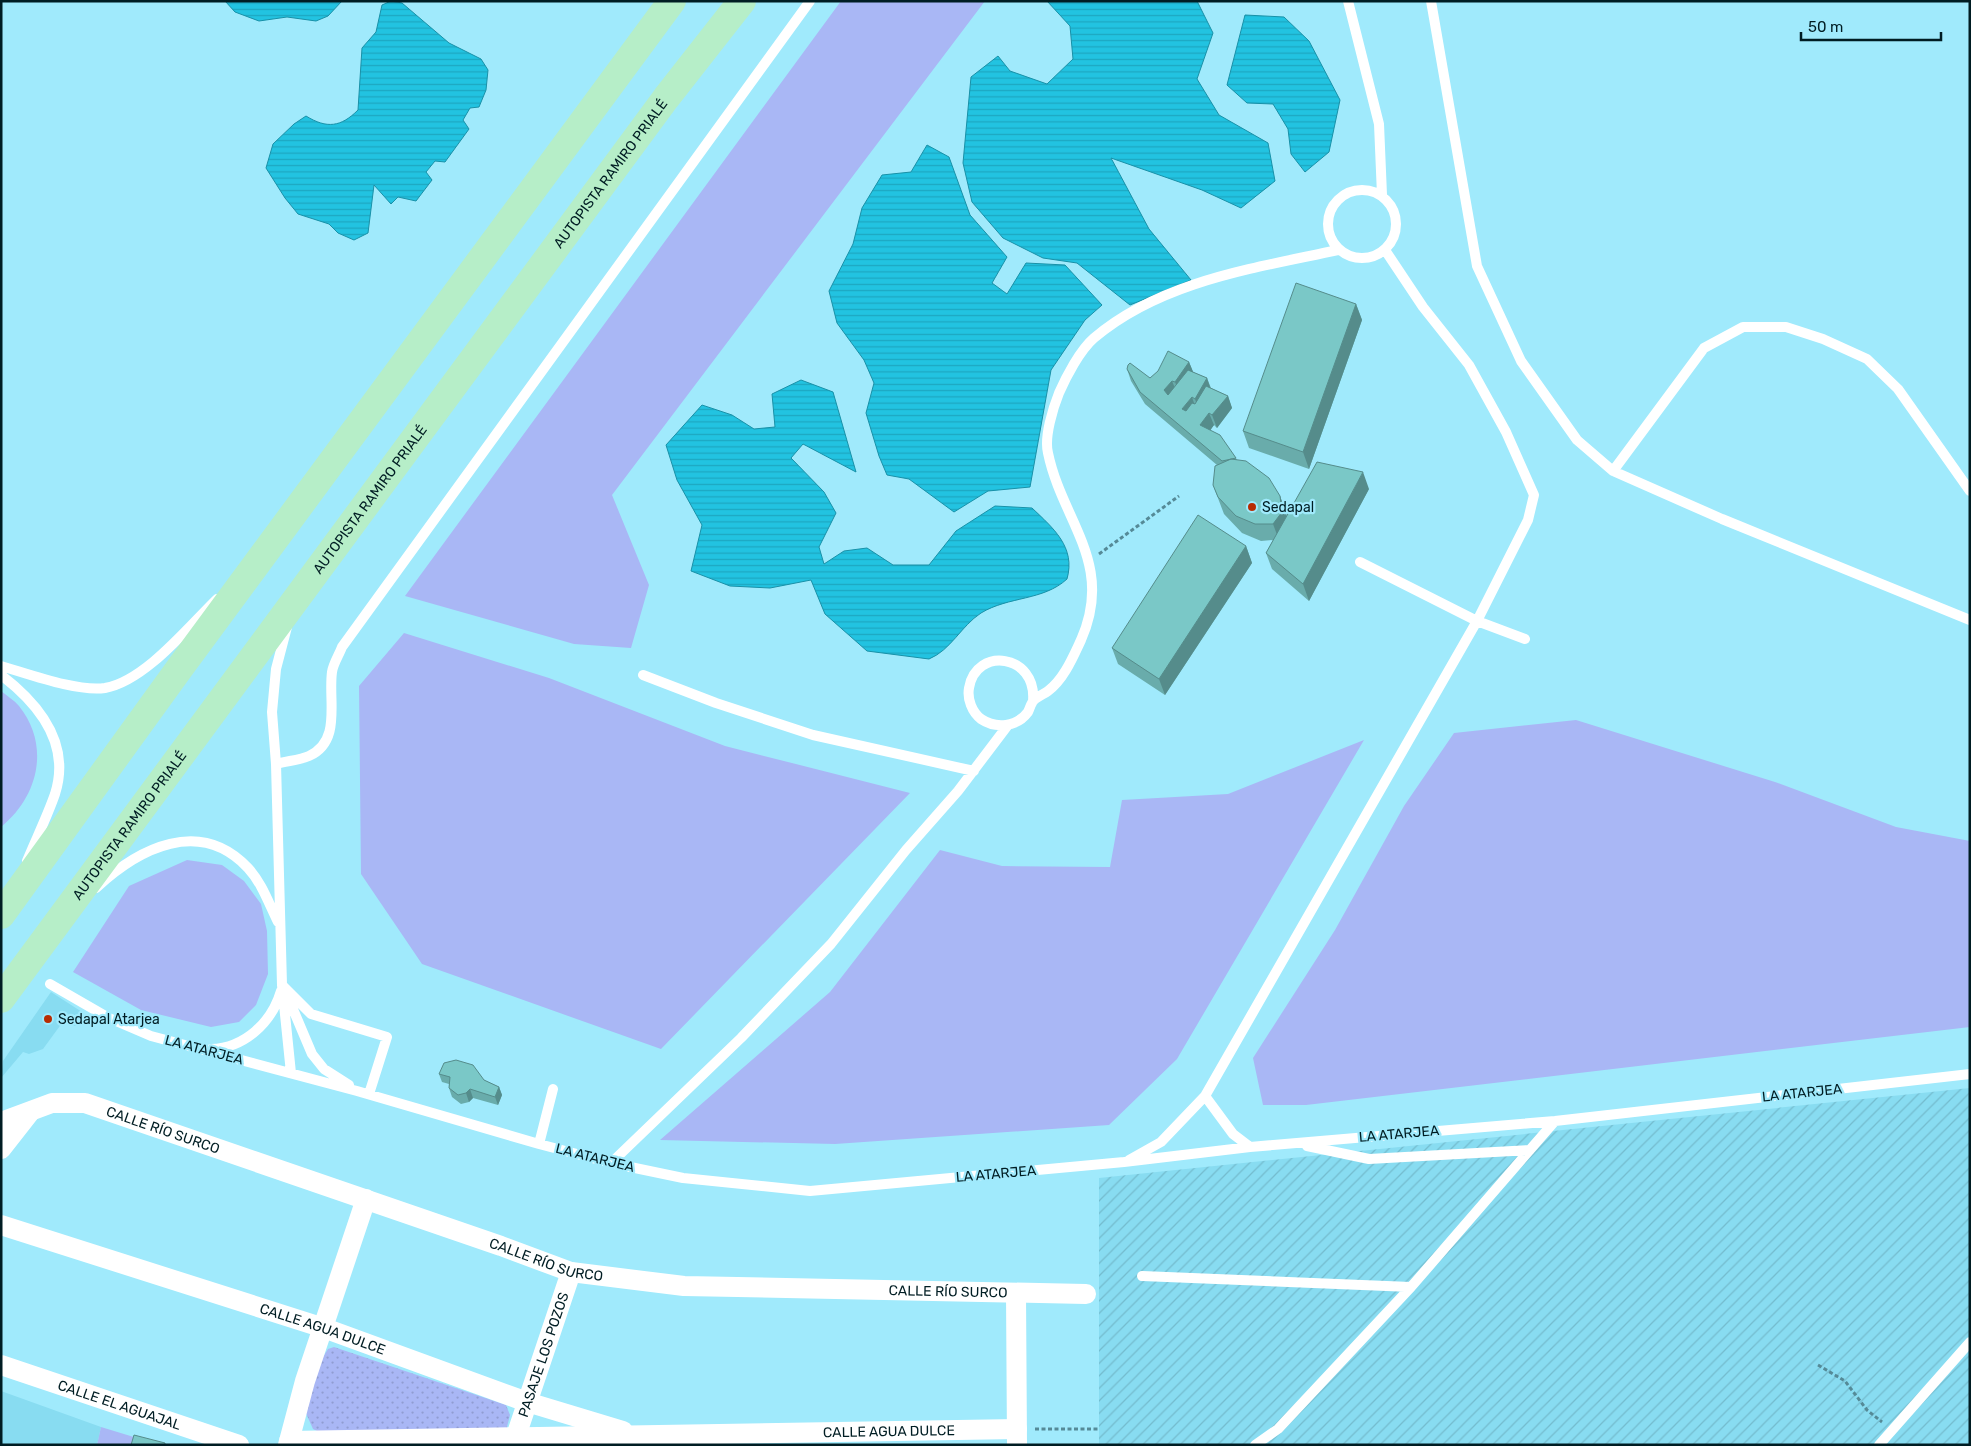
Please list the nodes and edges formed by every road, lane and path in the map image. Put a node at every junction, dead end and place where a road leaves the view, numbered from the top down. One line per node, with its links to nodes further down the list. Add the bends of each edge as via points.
1 (672, 1): 12 (highway)
2 (742, 1): 15 (highway, AUTOPISTA RAMIRO PRIALÉ, via 660,106)
3 (810, 1): 24 (lane, via 342,647 332,670 331,729 327,740 309,756)
4 (1348, 1): 6 (lane, via 1379,124)
5 (1431, 1): 9 (lane, via 1477,266 1521,362 1577,440)
6 (1382, 195): 7 (lane, via 1354,190 1340,196 1330,208 1329,238); 8 (lane, via 1392,207 1397,222 1394,237)
7 (1338, 250): 8 (lane, via 1361,259); 13 (lane, via 1224,275 1178,291 1133,311 1092,340 1065,378 1052,409 1047,451)
8 (1385, 250): 17 (lane, via 1423,307 1469,366 1506,432 1534,495 1528,520)
9 (1613, 471): 10 (lane, via 1704,348 1743,327 1786,327 1867,359 1898,389); 16 (lane, via 1722,520)
10 (1970, 491)
11 (1179, 496): 13 (path)
12 (274, 542): 19 (lane, via 140,674 123,682 104,688 67,685); 26 (highway)
13 (1089, 559): 22 (lane, via 1092,585 1089,617 1082,638 1069,664 1050,690)
14 (1360, 562): 17 (lane)
15 (298, 595): 24 (lane, via 276,669 272,712); 28 (highway, AUTOPISTA RAMIRO PRIALÉ)
16 (1970, 620)
17 (1477, 621): 18 (lane); 38 (lane)
18 (1525, 639)
19 (1, 666)
20 (1, 675): 26 (lane, via 22,691 42,713 54,734 60,766 55,794)
21 (643, 675): 25 (lane, via 813,735)
22 (1033, 701): 23 (lane, via 1028,712); 23 (lane, via 1031,680 1018,665 997,661 978,670 969,688 972,709 988,723)
23 (1008, 725): 25 (lane)
24 (276, 764): 27 (lane)
25 (974, 770): 48 (lane, via 831,944 741,1038)
26 (7, 907)
27 (280, 927): 28 (lane, via 258,881 238,859 212,845 184,840 135,858 99,885); 30 (lane)
28 (52, 930): 31 (highway, AUTOPISTA RAMIRO PRIALÉ)
29 (50, 984): 32 (lane, LA ATARJEA, via 134,1029 171,1043)
30 (282, 985): 32 (lane, via 278,1003 261,1028 222,1049); 33 (lane); 36 (lane, via 312,1054 324,1069); 37 (lane, via 311,1014 386,1037)
31 (1, 999)
32 (203, 1050): 33 (lane, LA ATARJEA)
33 (291, 1073): 36 (lane, LA ATARJEA)
34 (1970, 1074): 40 (lane, LA ATARJEA)
35 (553, 1089): 43 (lane)
36 (357, 1091): 37 (lane, LA ATARJEA)
37 (369, 1094): 43 (lane, LA ATARJEA)
38 (1205, 1096): 44 (lane, via 1233,1134); 47 (lane, via 1161,1142)
39 (31, 1110): 41 (street, CALLE RÍO SURCO); 45 (street); 49 (street, CALLE RÍO SURCO, via 52,1103 85,1103)
40 (1555, 1121): 42 (lane, LA ATARJEA); 46 (lane)
41 (1, 1122)
42 (1296, 1143): 44 (lane, LA ATARJEA); 46 (lane, via 1369,1160)
43 (539, 1144): 48 (lane, LA ATARJEA)
44 (1250, 1147): 47 (lane, LA ATARJEA)
45 (1, 1149)
46 (1530, 1150): 53 (lane)
47 (1124, 1162): 48 (lane, LA ATARJEA, via 810,1191 683,1178)
48 (611, 1163)
49 (366, 1199): 51 (street, CALLE RÍO SURCO); 56 (street)
50 (1, 1225): 56 (street, CALLE AGUA DULCE)
51 (571, 1272): 54 (street, CALLE RÍO SURCO, via 684,1286); 60 (street, PASAJE LOS POZOS)
52 (1142, 1276): 53 (lane)
53 (1411, 1287): 71 (lane, via 1278,1429)
54 (1016, 1293): 55 (street, CALLE RÍO SURCO); 63 (street)
55 (1086, 1294)
56 (324, 1328): 60 (street, CALLE AGUA DULCE); 69 (street)
57 (1970, 1342): 62 (lane)
58 (1, 1365): 70 (street, CALLE EL AGUAJAL)
59 (1818, 1365): 62 (path, via 1845,1381 1867,1410)
60 (527, 1402): 66 (street, CALLE AGUA DULCE); 68 (street, PASAJE LOS POZOS)
61 (1099, 1429): 63 (path)
62 (1892, 1430): 72 (lane)
63 (1017, 1437): 64 (street, CALLE AGUA DULCE)
64 (876, 1438): 65 (street, CALLE AGUA DULCE)
65 (755, 1439): 66 (street, CALLE AGUA DULCE)
66 (641, 1441): 68 (street, CALLE AGUA DULCE)
67 (405, 1442): 68 (street, CALLE AGUA DULCE); 69 (street, CALLE AGUA DULCE)
68 (515, 1442)
69 (288, 1443)
70 (239, 1445)
71 (1256, 1445)
72 (1879, 1445)

